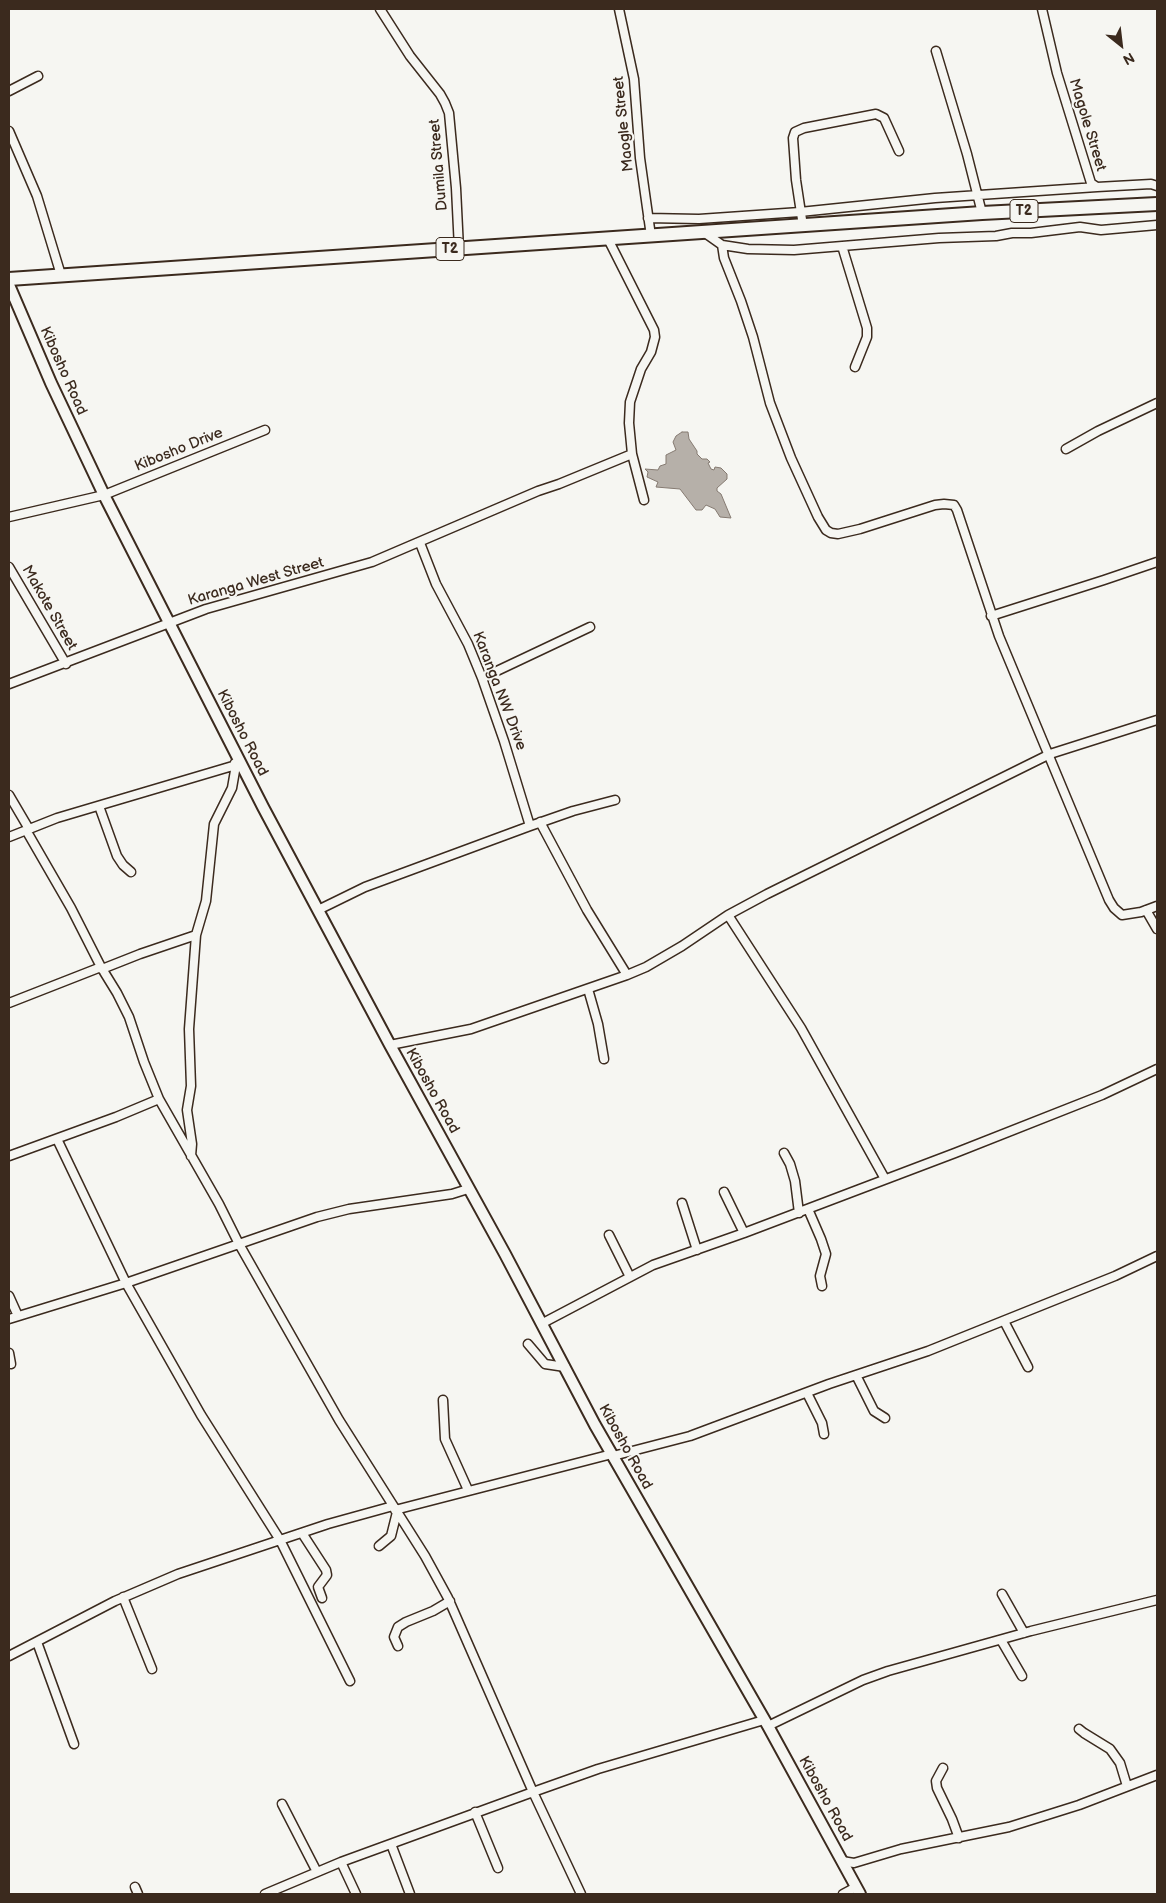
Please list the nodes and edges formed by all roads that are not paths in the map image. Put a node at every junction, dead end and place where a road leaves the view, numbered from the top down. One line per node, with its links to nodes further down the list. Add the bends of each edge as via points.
1 (380, 9): 23 (street, Dumila Street, via 447,108)
2 (619, 9): 15 (street, Maogle Street, via 634,79)
3 (1042, 9): 10 (street, Magole Street, via 1087,173)
4 (936, 51): 11 (street)
5 (38, 76): 6 (street)
6 (9, 91)
7 (9, 131): 24 (street, via 37,196)
8 (899, 151): 13 (street, via 884,118 876,114 798,130 793,138)
9 (1157, 186): 10 (street, Magole Street)
10 (1097, 187): 11 (street)
11 (978, 195): 13 (street); 14 (street)
12 (1157, 204): 14 (highway, T2)
13 (800, 212): 15 (street); 17 (street)
14 (982, 213): 17 (highway, T2)
15 (648, 218): 19 (street, Maogle Street)
16 (1157, 225): 22 (street, via 1101,230 1080,227 1031,234)
17 (803, 226): 18 (highway, T2)
18 (705, 233): 19 (highway, T2); 21 (street)
19 (651, 236): 20 (highway, T2)
20 (608, 239): 23 (highway, T2); 31 (street, via 655,337 630,402)
21 (722, 245): 22 (street, via 794,250); 38 (street, via 753,337 770,402 791,458 826,530 838,534 935,506 954,505)
22 (842, 246): 27 (street, via 867,328 867,337)
23 (459, 249): 24 (highway, T2)
24 (61, 275): 25 (highway, T2)
25 (9, 279)
26 (9, 285): 32 (street, Kibosho Road)
27 (854, 366)
28 (1157, 403): 30 (street)
29 (266, 430): 32 (street, Kibosho Drive)
30 (1066, 449)
31 (632, 454): 33 (street); 35 (street, Karanga West Street)
32 (104, 495): 34 (street); 39 (street, Kibosho Road)
33 (644, 500)
34 (9, 517)
35 (420, 543): 39 (street, Karanga West Street, via 372,562 240,598); 42 (street, Karanga NW Drive, via 436,584)
36 (1157, 562): 38 (street)
37 (9, 567): 41 (street, Makote Street)
38 (991, 616): 46 (street)
39 (169, 624): 41 (street, Karanga West Street); 44 (street, Kibosho Road)
40 (590, 627): 42 (street)
41 (66, 664): 43 (street, Karanga West Street)
42 (482, 678): 52 (street, Karanga NW Drive)
43 (9, 684)
44 (211, 705): 47 (street); 57 (street, Kibosho Road)
45 (1157, 720): 46 (street)
46 (1050, 754): 58 (street, via 1114,908 1122,915); 59 (street)
47 (236, 765): 50 (street); 61 (street, via 232,788 214,824 206,901)
48 (9, 795): 53 (street)
49 (615, 800): 51 (street)
50 (100, 806): 53 (street); 55 (street, via 118,856)
51 (540, 822): 52 (street); 63 (street, via 587,910)
52 (530, 826): 57 (street, via 365,887)
53 (28, 829): 54 (street); 62 (street)
54 (9, 837)
55 (131, 872)
56 (1157, 906): 58 (street)
57 (318, 910): 66 (street, Kibosho Road)
58 (1146, 910): 60 (street)
59 (728, 915): 63 (street, via 682,946); 74 (street, via 800,1028)
60 (1157, 929)
61 (196, 935): 62 (street); 73 (street, via 189,1029 191,1086 186,1110)
62 (102, 968): 65 (street); 69 (street, via 129,1018)
63 (627, 975): 64 (street)
64 (588, 989): 66 (street, via 472,1029); 67 (street)
65 (9, 1003)
66 (390, 1045): 75 (street, Kibosho Road)
67 (604, 1059)
68 (1157, 1069): 74 (street, via 1102,1095)
69 (159, 1099): 70 (street); 73 (street)
70 (57, 1139): 72 (street); 86 (street)
71 (784, 1153): 79 (street, via 795,1181)
72 (9, 1156)
73 (191, 1156): 82 (street)
74 (885, 1179): 78 (street)
75 (468, 1189): 82 (street, via 349,1209); 92 (street, Kibosho Road)
76 (724, 1192): 80 (street)
77 (682, 1203): 83 (street)
78 (808, 1209): 79 (street); 87 (street, via 826,1254 820,1276)
79 (799, 1213): 80 (street)
80 (744, 1233): 83 (street)
81 (609, 1235): 85 (street)
82 (239, 1244): 86 (street); 105 (street, via 339,1420)
83 (697, 1250): 85 (street)
84 (1157, 1256): 91 (street)
85 (630, 1277): 92 (street)
86 (126, 1283): 89 (street); 107 (street, via 201,1415)
87 (822, 1286)
88 (9, 1296): 89 (street)
89 (18, 1316): 90 (street)
90 (9, 1319)
91 (1004, 1321): 97 (street); 98 (street)
92 (541, 1324): 96 (street, Kibosho Road)
93 (528, 1344): 96 (street, via 545,1364)
94 (9, 1354): 95 (street)
95 (11, 1364)
96 (564, 1367): 103 (street, Kibosho Road)
97 (1028, 1367)
98 (856, 1375): 99 (street); 101 (street, via 874,1411)
99 (806, 1393): 102 (street, via 822,1422); 103 (street, via 690,1436)
100 (443, 1400): 104 (street, via 445,1439)
101 (886, 1418)
102 (824, 1434)
103 (612, 1455): 104 (street); 122 (street, Kibosho Road)
104 (468, 1490): 105 (street)
105 (395, 1509): 106 (street); 108 (street, via 391,1536); 113 (street)
106 (302, 1533): 107 (street); 111 (street, via 326,1570 327,1575 318,1587)
107 (280, 1540): 110 (street, via 178,1574); 121 (street)
108 (379, 1546)
109 (1002, 1594): 114 (street)
110 (123, 1598): 116 (street); 119 (street)
111 (322, 1598)
112 (1157, 1600): 114 (street)
113 (450, 1601): 117 (street, via 398,1627 394,1637); 128 (street)
114 (1024, 1633): 115 (street)
115 (1001, 1640): 120 (street); 122 (street, via 888,1671)
116 (37, 1642): 118 (street); 124 (street)
117 (398, 1646)
118 (9, 1656)
119 (152, 1669)
120 (1022, 1676)
121 (350, 1681)
122 (766, 1723): 128 (street, via 598,1769); 133 (street, Kibosho Road)
123 (1080, 1728): 127 (street, via 1110,1749 1120,1764)
124 (74, 1744)
125 (942, 1768): 131 (street, via 936,1780 937,1788)
126 (1157, 1775): 127 (street)
127 (1126, 1786): 131 (street, via 1046,1816)
128 (533, 1792): 130 (street); 141 (street)
129 (282, 1804): 136 (street)
130 (475, 1812): 132 (street); 135 (street)
131 (959, 1838): 133 (street, via 901,1849 854,1863)
132 (391, 1844): 134 (street); 140 (street)
133 (842, 1861): 137 (street, Kibosho Road)
134 (341, 1862): 136 (street); 139 (street)
135 (498, 1868)
136 (317, 1872): 138 (street)
137 (858, 1891): 142 (street)
138 (265, 1894)
139 (356, 1894)
140 (410, 1894)
141 (581, 1894)
142 (843, 1894)

